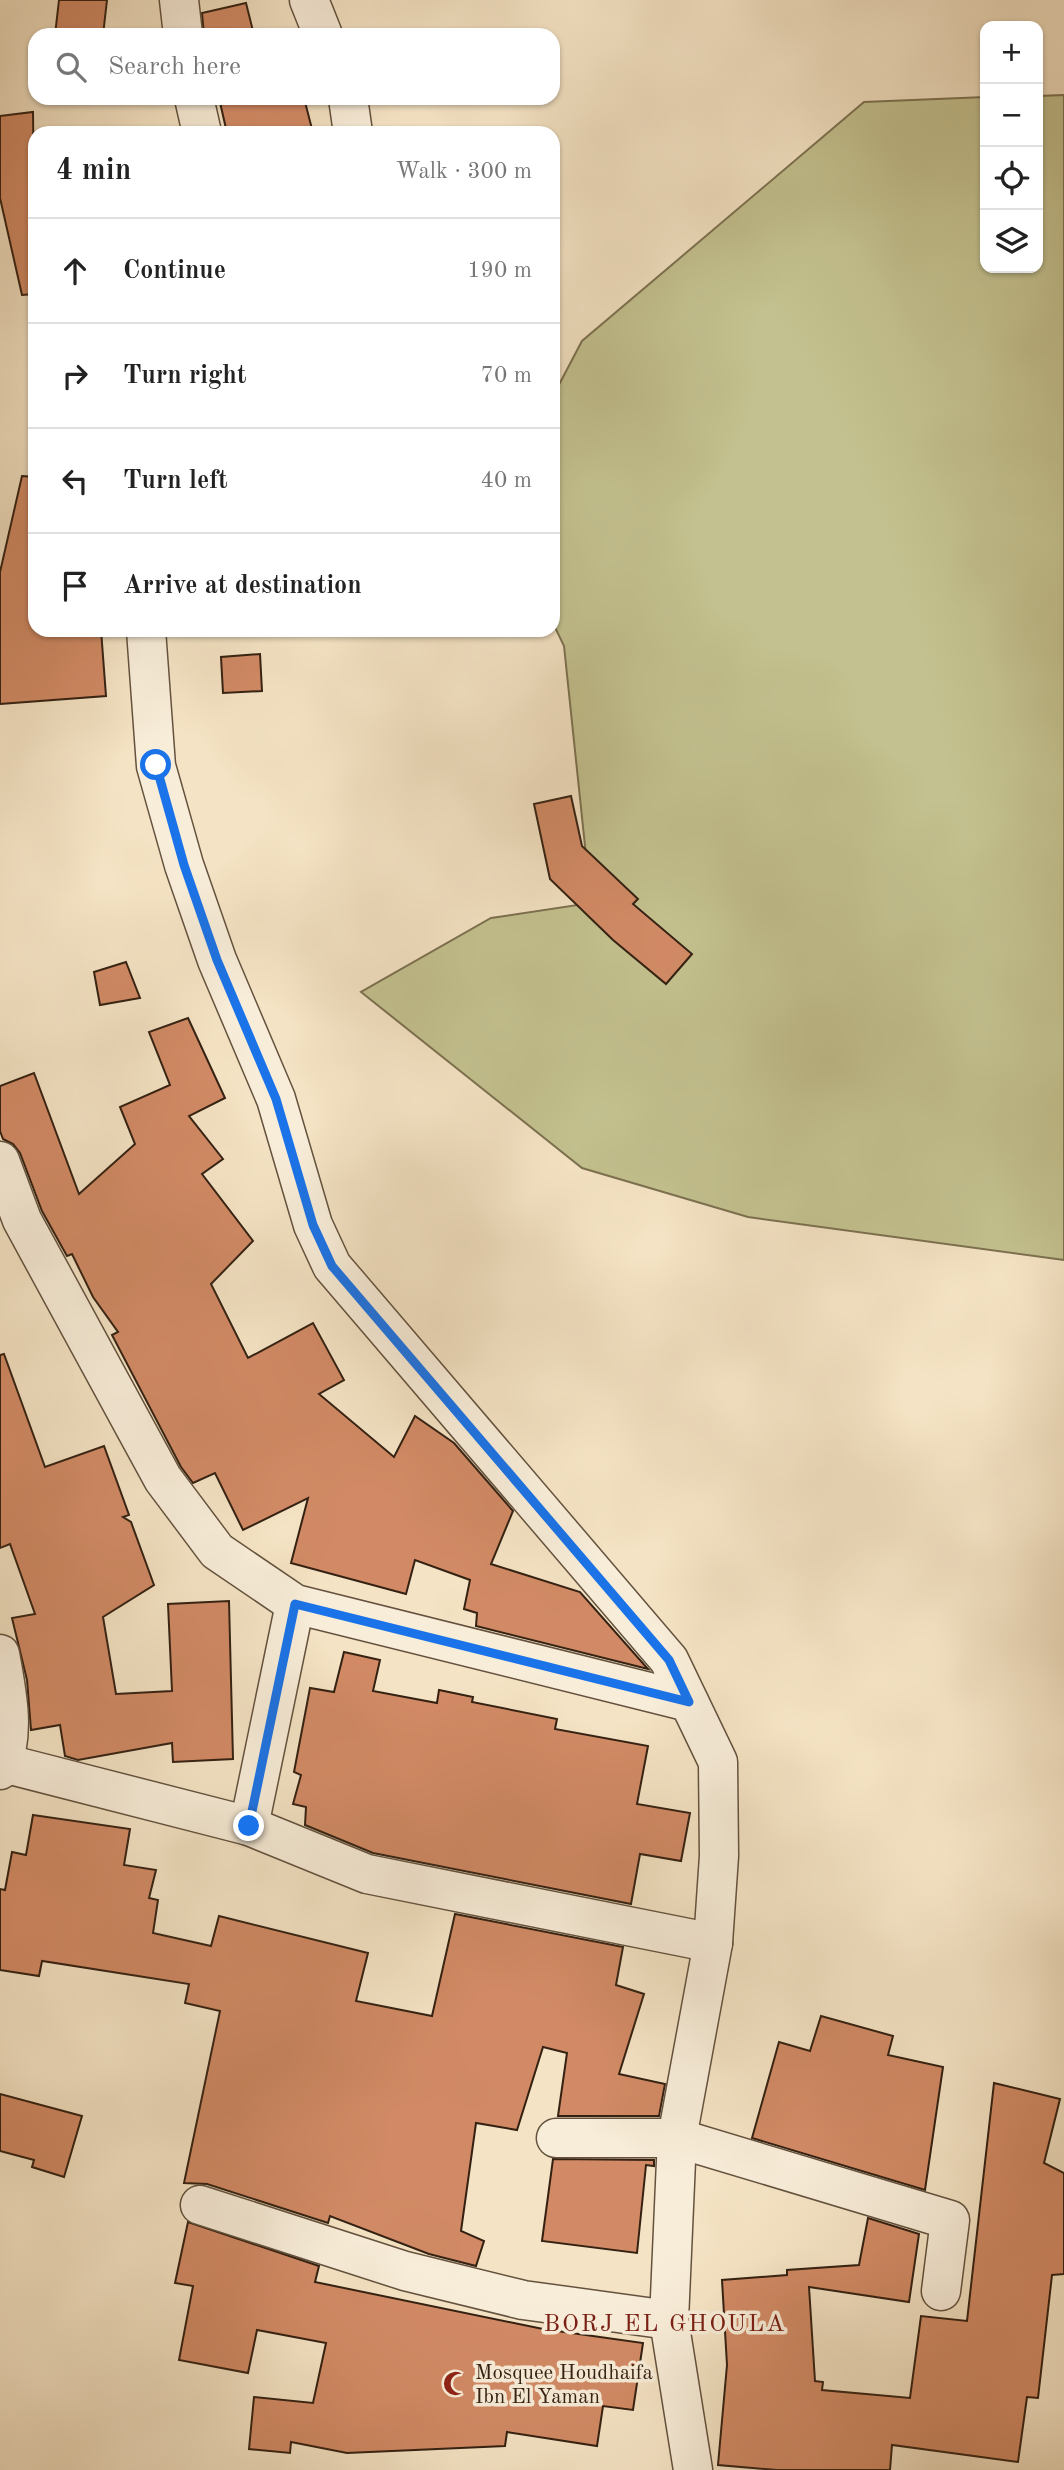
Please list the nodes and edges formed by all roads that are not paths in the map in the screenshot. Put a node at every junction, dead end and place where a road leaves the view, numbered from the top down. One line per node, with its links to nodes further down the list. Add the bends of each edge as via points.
1 (178, 0): 3 (street)
2 (309, 0): 4 (street)
3 (182, 28)
4 (320, 28)
5 (196, 105): 7 (street)
6 (349, 105): 8 (street)
7 (200, 126)
8 (352, 126)
9 (147, 637): 13 (street, via 156,765 184,865 217,960 276,1099 313,1225 332,1266 652,1639 669,1660)
10 (0, 1161): 11 (street, via 22,1220 163,1479 217,1551)
11 (295, 1604): 13 (street); 15 (street)
12 (0, 1654): 14 (street, via 9,1735)
13 (689, 1702): 16 (street, via 718,1762 719,1856)
14 (2, 1766): 15 (street)
15 (249, 1826): 16 (street, via 367,1874)
16 (713, 1943): 18 (street)
17 (556, 2138): 18 (street)
18 (677, 2138): 20 (street, via 950,2220); 21 (street)
19 (200, 2205): 21 (street, via 405,2272 523,2300)
20 (941, 2291)
21 (669, 2320): 22 (street)
22 (693, 2470)

